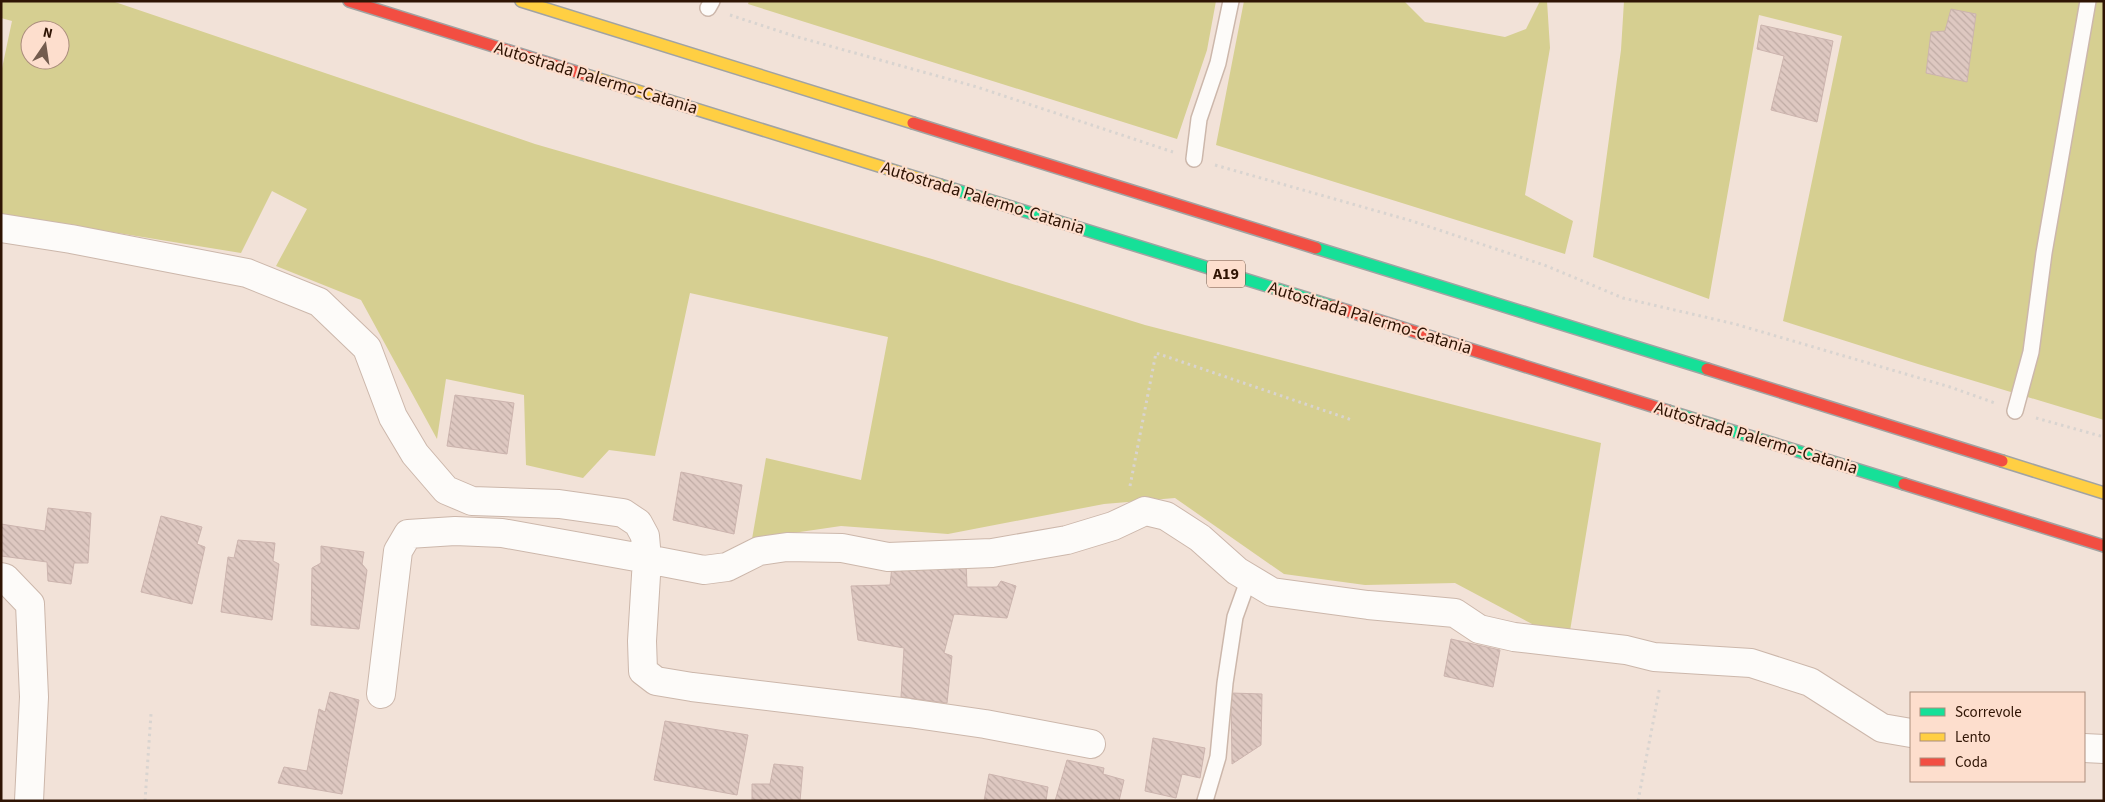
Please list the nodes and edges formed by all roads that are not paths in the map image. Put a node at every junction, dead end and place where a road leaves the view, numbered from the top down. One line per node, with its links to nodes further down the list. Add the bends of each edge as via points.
1 (349, 1): 9 (highway, Autostrada Palermo-Catania / A19)
2 (521, 1): 8 (highway)
3 (1231, 1): 5 (lane, via 1218,63 1198,119)
4 (2088, 1): 7 (lane, via 2044,253 2031,352)
5 (1194, 159)
6 (1, 228): 10 (street, via 81,240 247,273 319,302 367,348 393,417 414,454 446,490 472,501 559,504 623,513 638,523 645,536)
7 (2015, 411)
8 (2104, 493)
9 (2104, 546)
10 (648, 559): 12 (street, via 704,570 726,567 759,551 787,547 842,548 888,557 992,553 1067,540 1145,511 1166,516 1200,538); 13 (street, via 502,533 408,534 398,551); 15 (street, via 643,671 656,681 910,713)
11 (1, 577): 18 (street, via 30,604 34,697)
12 (1249, 578): 14 (street, via 1272,592 1455,613 1479,629 1514,637 1626,650 1654,658 1751,663 1810,682 1882,728); 19 (lane, via 1235,617 1218,757)
13 (381, 694)
14 (1910, 733)
15 (1091, 744)
16 (2085, 748): 17 (street)
17 (2104, 749)
18 (29, 801)
19 (1205, 801)

